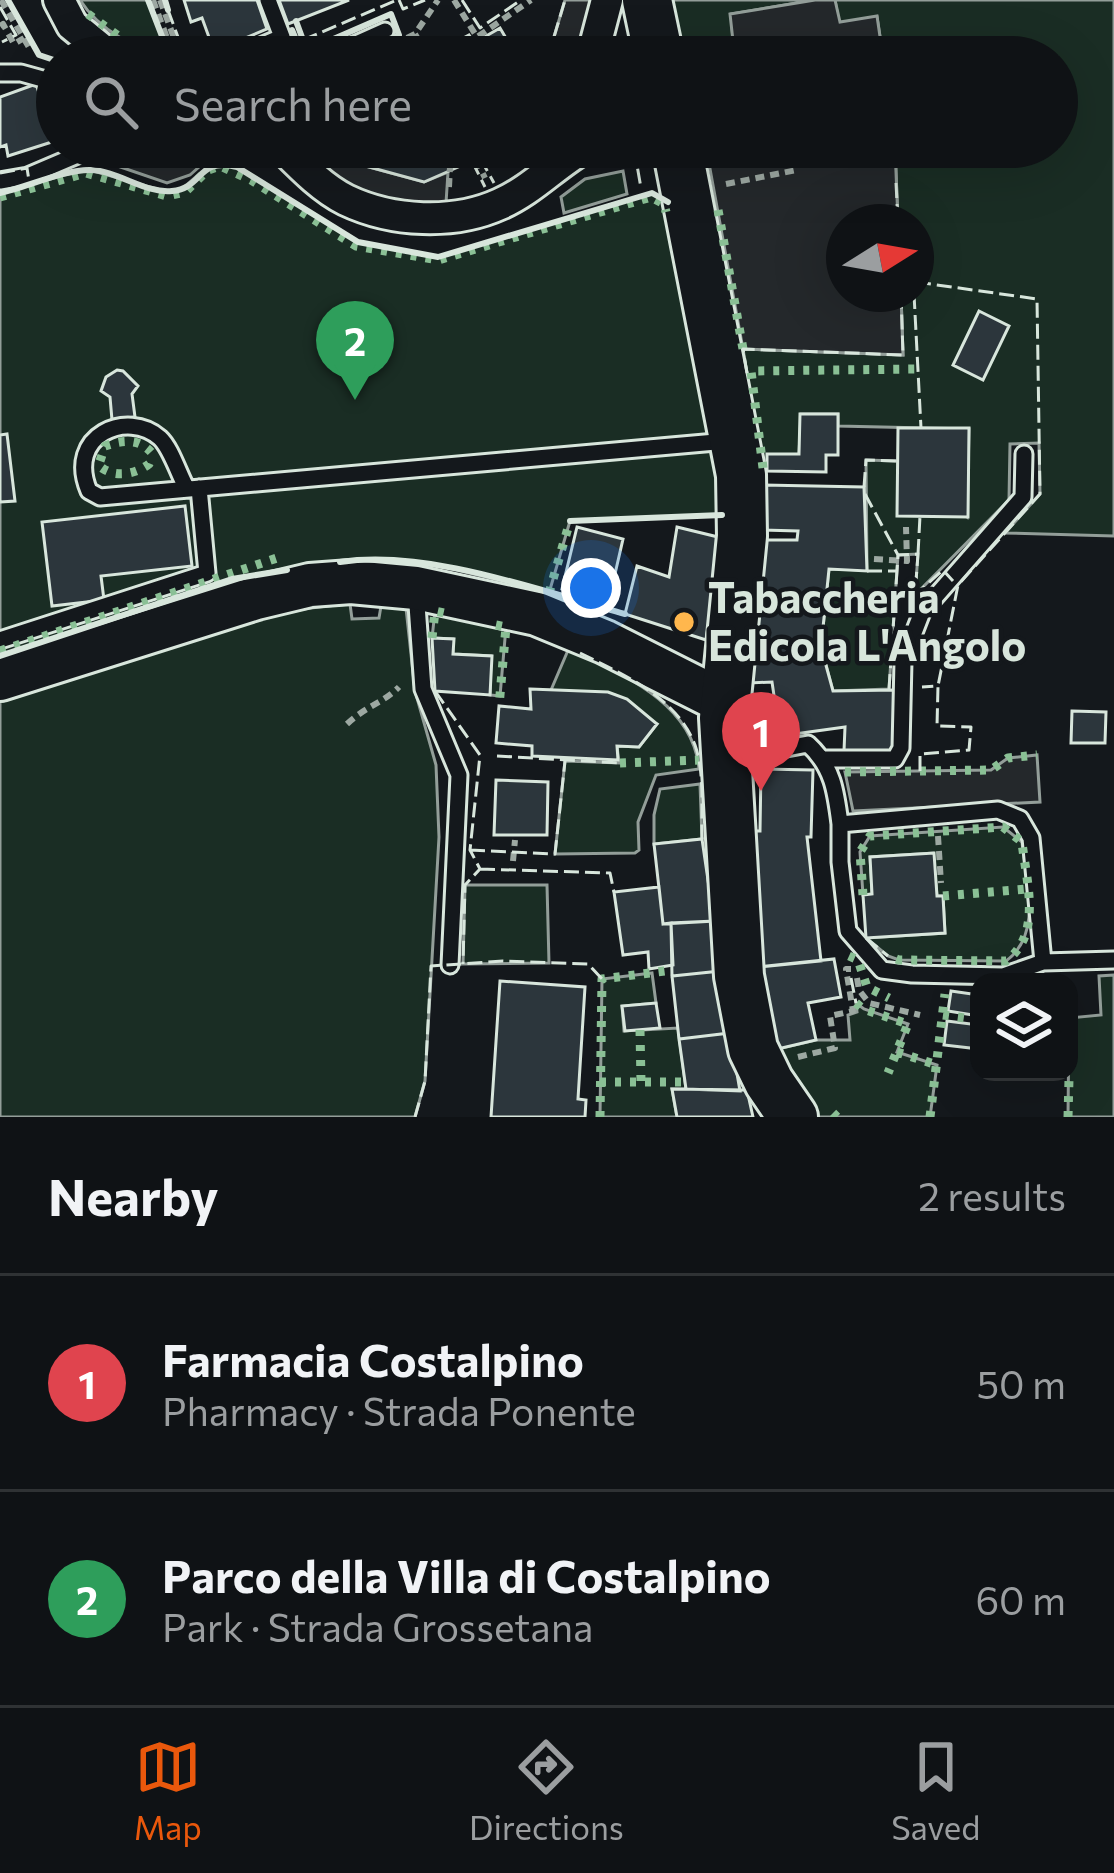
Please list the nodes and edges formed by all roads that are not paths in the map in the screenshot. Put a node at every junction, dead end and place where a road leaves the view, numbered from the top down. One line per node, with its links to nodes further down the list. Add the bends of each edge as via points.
1 (59, 0): 6 (street)
2 (268, 0): 7 (lane)
3 (608, 0): 9 (street)
4 (646, 0): 10 (main road)
5 (385, 31): 8 (lane)
6 (85, 36)
7 (282, 36)
8 (374, 36)
9 (598, 36)
10 (654, 36)
11 (0, 73): 12 (lane)
12 (36, 77)
13 (47, 168): 17 (lane)
14 (303, 168): 15 (street, via 346,200 440,220 499,205)
15 (555, 168)
16 (680, 168): 18 (main road)
17 (0, 182)
18 (736, 441): 20 (lane); 24 (main road, via 742,536)
19 (1024, 454): 26 (lane, via 1023,497 922,612 903,661 895,759)
20 (193, 489): 20 (lane, via 100,497 89,491 82,458 101,433 139,429 160,438); 22 (lane, via 207,572)
21 (416, 588): 23 (main road, via 310,585); 24 (main road, via 537,614); 30 (lane, via 423,689 459,775)
22 (0, 640)
23 (0, 679)
24 (724, 702): 25 (main road)
25 (724, 759): 26 (lane, via 808,744); 31 (main road, via 743,1009 758,1060)
26 (825, 759): 27 (lane)
27 (840, 824): 29 (lane, via 848,932 883,970 1003,976); 29 (lane, via 998,811 1020,819 1031,838)
28 (1114, 960): 29 (lane)
29 (1043, 962)
30 (450, 964)
31 (796, 1094)

